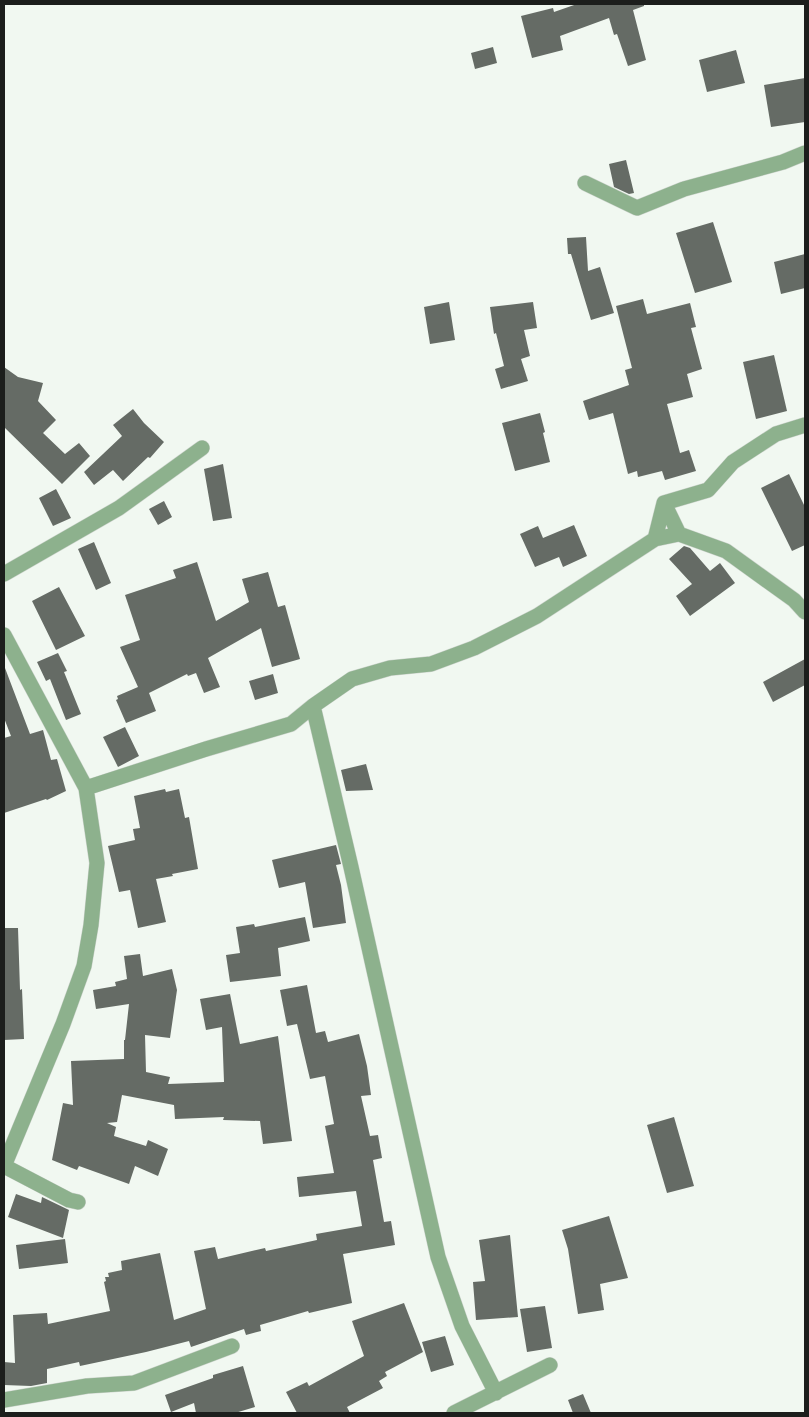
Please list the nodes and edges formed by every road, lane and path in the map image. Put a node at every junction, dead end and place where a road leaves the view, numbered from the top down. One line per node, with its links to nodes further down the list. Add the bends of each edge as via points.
1 (805, 153): 2 (street, via 684,189 637,208)
2 (585, 183)
3 (805, 425): 5 (street, via 776,434 733,462 708,490)
4 (202, 448): 8 (street, via 119,508)
5 (664, 503): 6 (street); 7 (street)
6 (679, 534): 7 (street); 9 (street, via 726,551 794,600)
7 (655, 539): 11 (street, via 537,616 474,648 431,664 390,668 352,679)
8 (4, 574)
9 (805, 612)
10 (4, 635): 12 (street)
11 (313, 706): 12 (street, via 291,724); 17 (street, via 438,1257 462,1326)
12 (86, 788): 13 (street, via 97,863 84,966)
13 (4, 1166): 14 (street)
14 (78, 1202)
15 (232, 1346): 18 (street, via 134,1383 87,1386)
16 (550, 1365): 17 (street)
17 (496, 1393): 19 (street)
18 (4, 1400)
19 (454, 1413)

